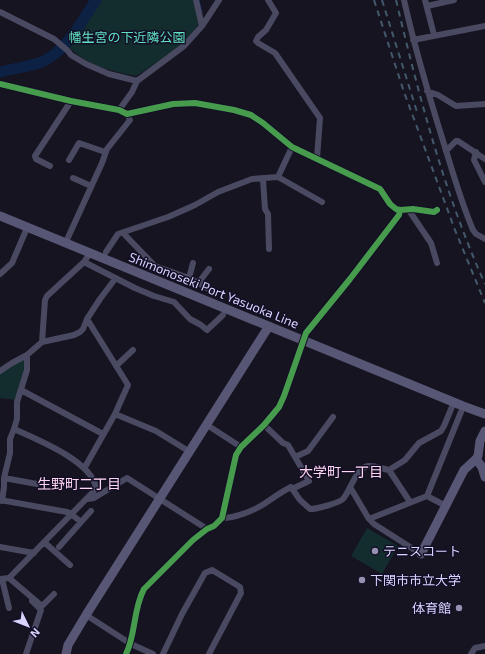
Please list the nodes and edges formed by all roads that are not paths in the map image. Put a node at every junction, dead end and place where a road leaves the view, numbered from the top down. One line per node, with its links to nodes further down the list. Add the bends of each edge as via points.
1 (196, 0): 8 (street)
2 (219, 0): 8 (street)
3 (268, 0): 23 (street, via 276,13 266,30 256,40 275,53 320,118)
4 (404, 0): 11 (street)
5 (454, 0): 6 (street)
6 (426, 3): 10 (street)
7 (0, 12): 12 (street, via 59,42 71,55 100,71)
8 (202, 26): 12 (street, via 179,50)
9 (485, 26): 10 (street)
10 (434, 35): 11 (street)
11 (413, 40): 14 (street)
12 (136, 81): 17 (street, via 132,92)
13 (0, 84): 15 (street)
14 (427, 91): 16 (street, via 456,106); 20 (street)
15 (71, 101): 17 (street); 26 (street, via 35,156)
16 (485, 104)
17 (119, 110): 18 (street)
18 (127, 114): 19 (street, via 195,103 234,110 251,115); 21 (street, via 130,120)
19 (292, 147): 23 (street); 27 (street)
20 (446, 151): 22 (street, via 458,141); 39 (street, via 461,203 473,230)
21 (105, 152): 25 (street, via 79,143); 31 (street)
22 (476, 152): 24 (street); 30 (street, via 474,160)
23 (317, 158): 34 (street, via 380,189 390,204)
24 (485, 159)
25 (69, 160)
26 (50, 166)
27 (278, 177): 29 (street); 32 (street)
28 (73, 178): 31 (street)
29 (264, 179): 38 (street, via 252,179 218,192 168,217); 41 (street)
30 (485, 182)
31 (91, 186): 40 (street)
32 (322, 202)
33 (408, 209): 34 (street); 35 (street, via 434,212); 46 (street, via 431,243)
34 (400, 210): 56 (street, via 380,241 310,327)
35 (437, 210)
36 (0, 216): 37 (street, Shimonoseki Port Yasuoka Line)
37 (27, 228): 40 (street, Shimonoseki Port Yasuoka Line); 48 (street, via 12,263)
38 (124, 232): 42 (street, via 118,234); 49 (street, via 155,266)
39 (485, 239)
40 (65, 244): 43 (street, Shimonoseki Port Yasuoka Line)
41 (269, 249)
42 (106, 252)
43 (90, 253): 44 (street); 55 (street, Shimonoseki Port Yasuoka Line)
44 (84, 262): 50 (street); 57 (street, via 47,296)
45 (193, 263): 49 (street)
46 (437, 263)
47 (209, 269): 51 (street)
48 (0, 274)
49 (189, 278): 51 (street)
50 (115, 279): 53 (street, via 174,302 190,319 207,330); 54 (street)
51 (199, 282): 52 (street)
52 (211, 290)
53 (223, 315)
54 (87, 319): 57 (street, via 80,332); 60 (street)
55 (269, 326): 56 (street, Shimonoseki Port Yasuoka Line); 68 (street)
56 (303, 340): 63 (street, Shimonoseki Port Yasuoka Line); 69 (street, via 282,402)
57 (42, 342): 59 (street)
58 (133, 350): 60 (street)
59 (27, 355): 61 (street); 62 (street, via 27,370)
60 (116, 366): 65 (street, via 128,385)
61 (0, 372)
62 (21, 390): 70 (street); 71 (street)
63 (454, 402): 66 (street, Shimonoseki Port Yasuoka Line); 78 (street, via 441,431 419,443 405,460)
64 (461, 412): 84 (street)
65 (115, 414): 71 (street); 74 (street, via 156,431)
66 (485, 414)
67 (332, 416): 75 (street, via 308,450)
68 (207, 425): 73 (street); 74 (street)
69 (264, 425): 73 (street); 75 (street, via 288,445)
70 (14, 429): 77 (street, via 57,450); 80 (street)
71 (103, 434): 77 (street)
72 (484, 434): 76 (street, via 478,446)
73 (241, 447): 92 (street, via 234,460)
74 (190, 452): 86 (street)
75 (295, 457): 83 (street, via 309,481)
76 (476, 459): 79 (street); 89 (street, via 464,470)
77 (85, 468): 85 (street, via 96,488)
78 (389, 470): 82 (street, via 367,466); 88 (street)
79 (485, 477)
80 (4, 478): 81 (street); 87 (street)
81 (37, 484)
82 (350, 487): 83 (street, via 343,499 310,509); 93 (street)
83 (292, 489): 92 (street, via 291,487 284,490 248,512)
84 (428, 496): 88 (street); 89 (street)
85 (86, 499): 86 (street, via 94,498 127,478); 91 (street)
86 (160, 499): 95 (street); 107 (street)
87 (1, 501): 91 (street)
88 (410, 502): 93 (street)
89 (446, 506): 100 (street)
90 (91, 511): 94 (street)
91 (71, 514): 94 (street); 96 (street)
92 (222, 518): 95 (street)
93 (369, 519): 100 (street)
94 (81, 522): 97 (street)
95 (207, 529): 108 (street, via 144,589 138,604)
96 (44, 542): 99 (street); 101 (street)
97 (59, 546)
98 (0, 547): 99 (street)
99 (34, 553): 102 (street)
100 (421, 554)
101 (70, 565)
102 (9, 578): 103 (street); 105 (street)
103 (1, 579): 106 (street)
104 (54, 594): 105 (street, via 42,606)
105 (32, 598): 110 (street, via 40,610)
106 (9, 608)
107 (86, 615): 108 (street); 111 (street, via 68,645)
108 (131, 644): 112 (street); 113 (street)
109 (485, 648): 116 (street, via 475,648)
110 (26, 654)
111 (66, 654)
112 (126, 654)
113 (153, 654)
114 (163, 654): 115 (street, via 205,573 212,570 240,586 241,593)
115 (210, 654)
116 (471, 654)

